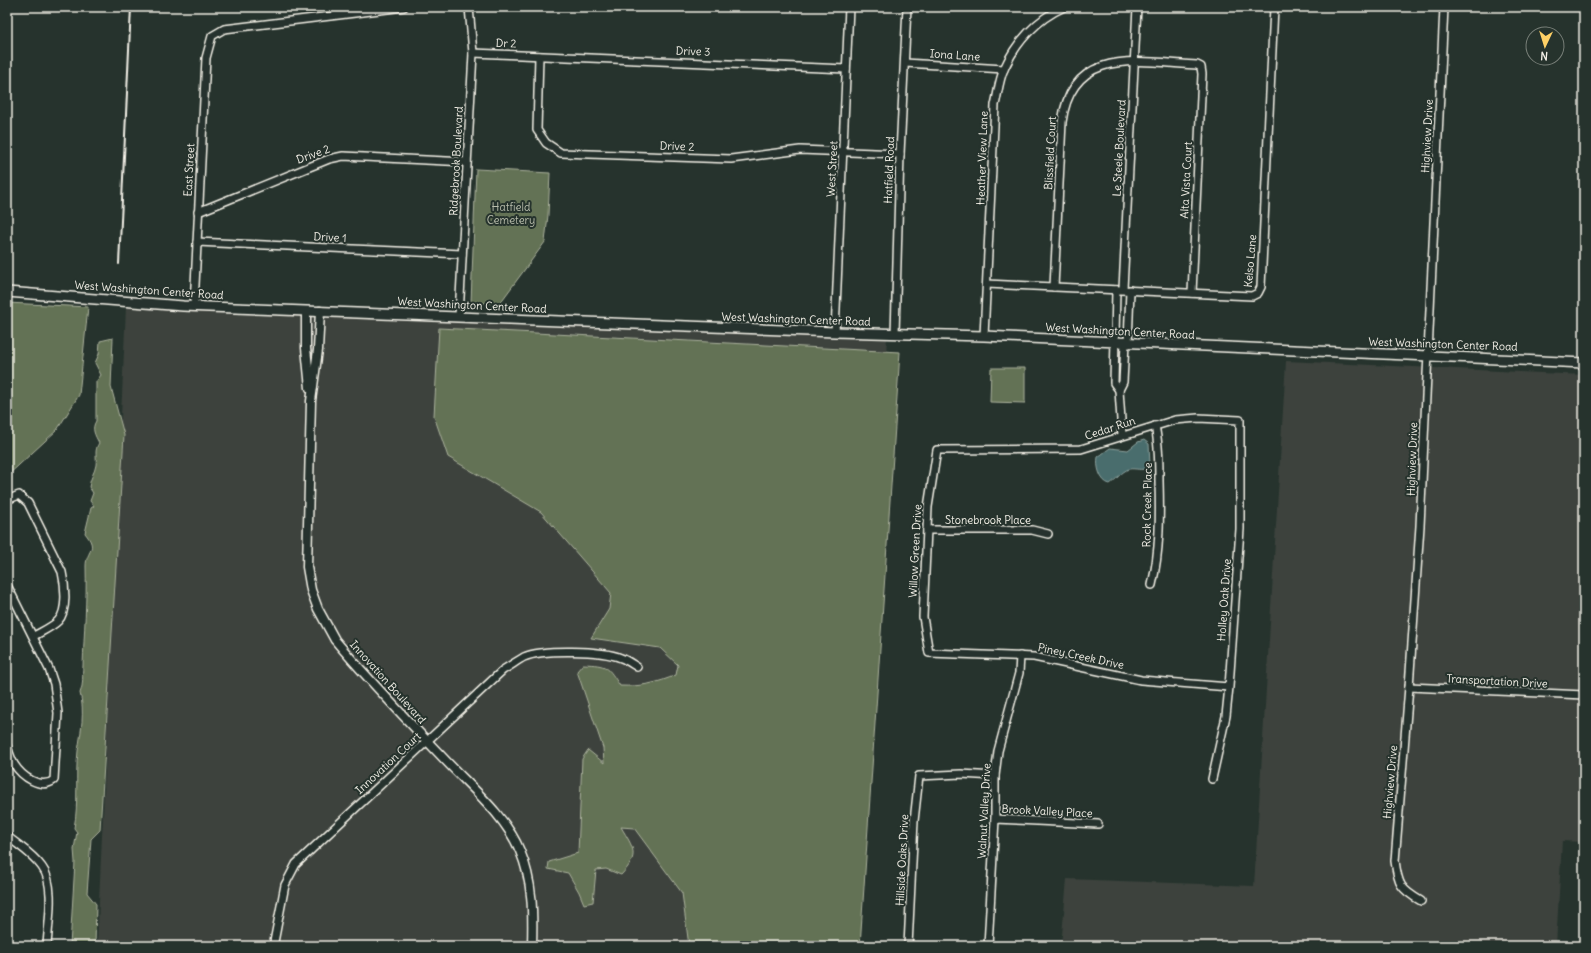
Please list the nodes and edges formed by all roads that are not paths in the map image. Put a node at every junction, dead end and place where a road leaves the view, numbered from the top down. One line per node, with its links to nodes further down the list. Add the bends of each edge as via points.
1 (404, 7): 19 (street, East Street, via 224,29 212,36 206,58)
2 (469, 7): 9 (street, Ridgebrook Boulevard)
3 (849, 7): 14 (street, West Street)
4 (907, 7): 12 (street, Hatfield Road)
5 (1064, 7): 15 (street, Heather View Lane, via 1054,11 1026,34)
6 (1137, 7): 11 (street, Le Steele Boulevard)
7 (1274, 7): 26 (street, Kelso Lane, via 1260,287 1258,293 1252,296)
8 (1444, 7): 36 (street, Highview Drive)
9 (472, 53): 10 (street, Dr 2); 18 (street, Ridgebrook Boulevard)
10 (540, 56): 14 (street, Drive 3); 16 (street, Drive 2, via 538,130 546,143 560,153 731,159 800,150)
11 (1134, 62): 13 (street, Blissfield Court); 23 (street, Blissfield Court, via 1114,63 1095,68 1081,78 1064,106); 24 (street, Le Steele Boulevard)
12 (905, 63): 15 (street, Iona Lane); 17 (street, Hatfield Road)
13 (1201, 67): 26 (street, Alta Vista Court)
14 (846, 69): 16 (street, West Street)
15 (1004, 70): 22 (street, Heather View Lane, via 995,105)
16 (844, 152): 17 (street, Drive 2); 31 (street, West Street)
17 (900, 154): 32 (street, Hatfield Road)
18 (467, 162): 19 (street, Drive 2, via 343,156 329,159); 21 (street, Ridgebrook Boulevard)
19 (198, 212): 20 (street, East Street)
20 (197, 242): 21 (street, Drive 1); 27 (street, East Street)
21 (462, 254): 30 (street, Ridgebrook Boulevard)
22 (988, 284): 23 (street, Kelso Lane); 33 (street, Heather View Lane)
23 (1054, 287): 24 (street, Kelso Lane)
24 (1123, 290): 26 (street, Kelso Lane); 34 (street, Le Steele Boulevard); 35 (street, Le Steele Boulevard)
25 (7, 292): 27 (main road, West Washington Center Road)
26 (1192, 293)
27 (194, 306): 28 (main road, West Washington Center Road)
28 (306, 311): 29 (main road, West Washington Center Road); 39 (street, Innovation Boulevard, via 306,348)
29 (320, 311): 30 (main road, West Washington Center Road); 39 (street, Innovation Boulevard)
30 (459, 316): 31 (main road, West Washington Center Road)
31 (834, 332): 32 (main road, West Washington Center Road)
32 (895, 334): 33 (main road, West Washington Center Road)
33 (984, 336): 34 (main road, West Washington Center Road)
34 (1114, 343): 35 (main road, West Washington Center Road); 38 (street, Le Steele Boulevard, via 1114,382)
35 (1127, 344): 36 (main road, West Washington Center Road); 38 (street, Le Steele Boulevard, via 1123,382)
36 (1427, 355): 37 (main road, West Washington Center Road); 54 (street, Highview Drive, via 1420,526)
37 (1584, 363)
38 (1119, 390): 42 (street)
39 (311, 401): 56 (street, Innovation Boulevard, via 306,542 311,590 335,640)
40 (1240, 420): 41 (street, Cedar Run, via 1176,420); 53 (street, Holley Oak Drive, via 1240,529)
41 (1155, 426): 42 (street, Cedar Run); 48 (street, Rock Creek Place, via 1160,517)
42 (1122, 435): 43 (street, Cedar Run, via 1081,449)
43 (937, 450): 45 (street, Willow Green Drive)
44 (7, 500): 49 (street, via 19,495 28,503 64,580 62,615 58,621)
45 (927, 530): 46 (street, Stonebrook Place, via 1032,530); 50 (street, Willow Green Drive, via 923,617)
46 (1048, 534)
47 (7, 585): 49 (street)
48 (1152, 585)
49 (34, 636): 57 (street, via 49,669 57,698 54,780 45,785 26,776 14,765)
50 (929, 653): 51 (street, Piney Creek Drive)
51 (1020, 656): 53 (street, Piney Creek Drive, via 1141,680); 58 (street, Walnut Valley Drive, via 1019,673 998,751)
52 (637, 667): 56 (street, Innovation Court, via 621,658 604,654 560,652 524,657 503,670)
53 (1229, 687): 59 (street, Holley Oak Drive, via 1226,716)
54 (1409, 687): 55 (street, Transportation Drive); 63 (street, Highview Drive, via 1394,861 1398,878 1406,892)
55 (1584, 695)
56 (427, 741): 64 (street, Innovation Court, via 296,864 286,885); 66 (street, Innovation Boulevard, via 500,818 520,850 531,891)
57 (7, 746)
58 (995, 776): 60 (street, Walnut Valley Drive); 67 (street, Hillside Oaks Drive, via 919,776 914,821)
59 (1212, 779)
60 (995, 819): 61 (street, Brook Valley Place); 68 (street, Walnut Valley Drive)
61 (1098, 824)
62 (7, 836): 65 (street, via 35,859 48,878 50,890)
63 (1421, 901)
64 (274, 942)
65 (47, 946)
66 (532, 946)
67 (908, 946)
68 (988, 946)

